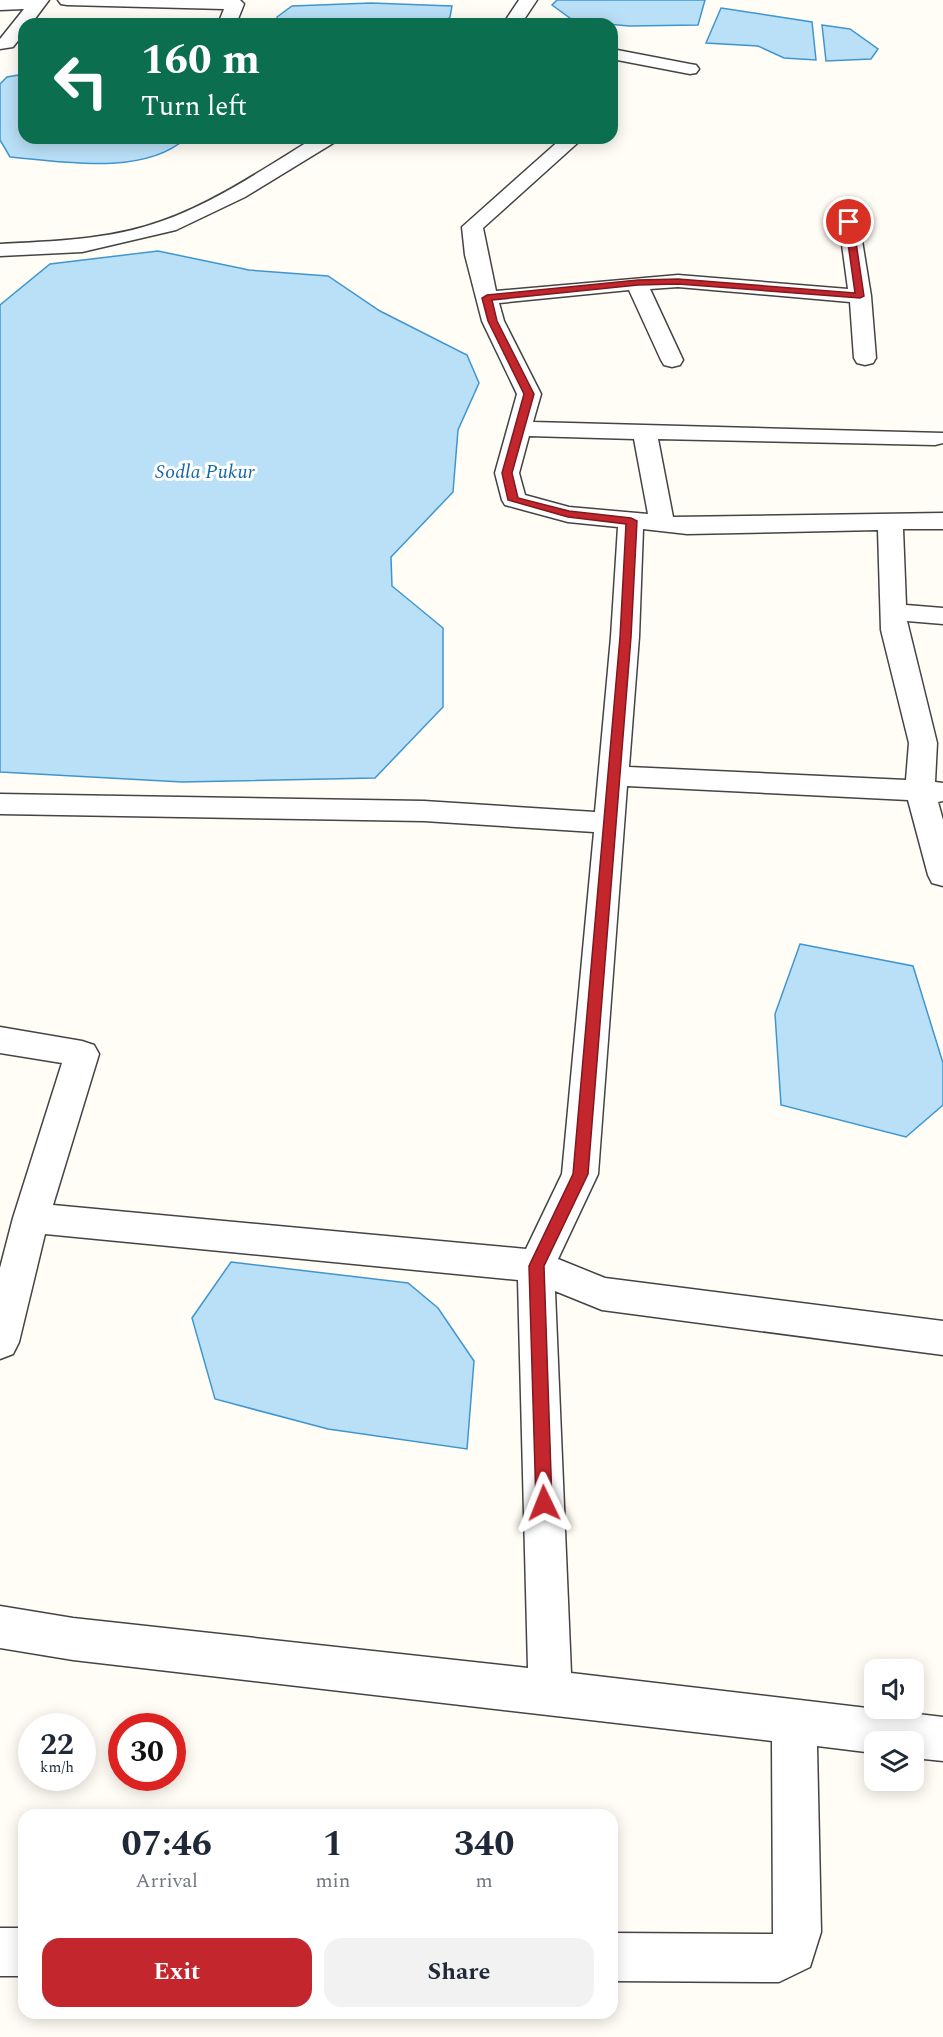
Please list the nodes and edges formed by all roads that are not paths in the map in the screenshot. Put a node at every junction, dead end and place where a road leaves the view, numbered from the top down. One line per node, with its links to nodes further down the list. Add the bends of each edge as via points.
1 (67, 0): 6 (street, via 236,4)
2 (528, 0): 7 (street)
3 (38, 2): 4 (street); 5 (street)
4 (0, 4)
5 (26, 18)
6 (230, 18)
7 (516, 18)
8 (18, 28): 9 (street, via 7,43)
9 (0, 44)
10 (618, 55): 11 (street)
11 (690, 69)
12 (318, 144): 15 (street, via 238,193 169,226 82,246)
13 (566, 144): 18 (street, via 472,227)
14 (849, 222): 17 (street)
15 (0, 250)
16 (638, 283): 17 (street, via 730,284); 18 (street); 20 (street)
17 (860, 296): 19 (street)
18 (487, 298): 21 (street, via 493,321 529,394)
19 (865, 358)
20 (672, 360)
21 (519, 429): 22 (street); 26 (street, via 507,473 514,500 568,514)
22 (645, 432): 23 (street); 26 (street)
23 (934, 438)
24 (890, 521): 25 (street); 26 (street, via 687,526); 27 (street)
25 (943, 521)
26 (646, 522): 29 (street, via 626,637)
27 (893, 612): 28 (street); 30 (street)
28 (943, 616)
29 (613, 776): 30 (street); 32 (street)
30 (932, 792): 33 (street)
31 (0, 804): 32 (street, via 424,811)
32 (608, 823): 36 (street, via 580,1174)
33 (943, 875)
34 (0, 1040): 35 (street, via 82,1054)
35 (31, 1218): 36 (street); 38 (street)
36 (536, 1266): 37 (street, via 602,1294); 40 (street)
37 (943, 1338)
38 (0, 1342)
39 (0, 1627): 40 (street, via 73,1639)
40 (550, 1692): 41 (street)
41 (794, 1721): 42 (street); 45 (street, via 797,1932 793,1950 779,1958)
42 (943, 1739)
43 (0, 1952): 44 (street)
44 (18, 1952)
45 (618, 1957)

